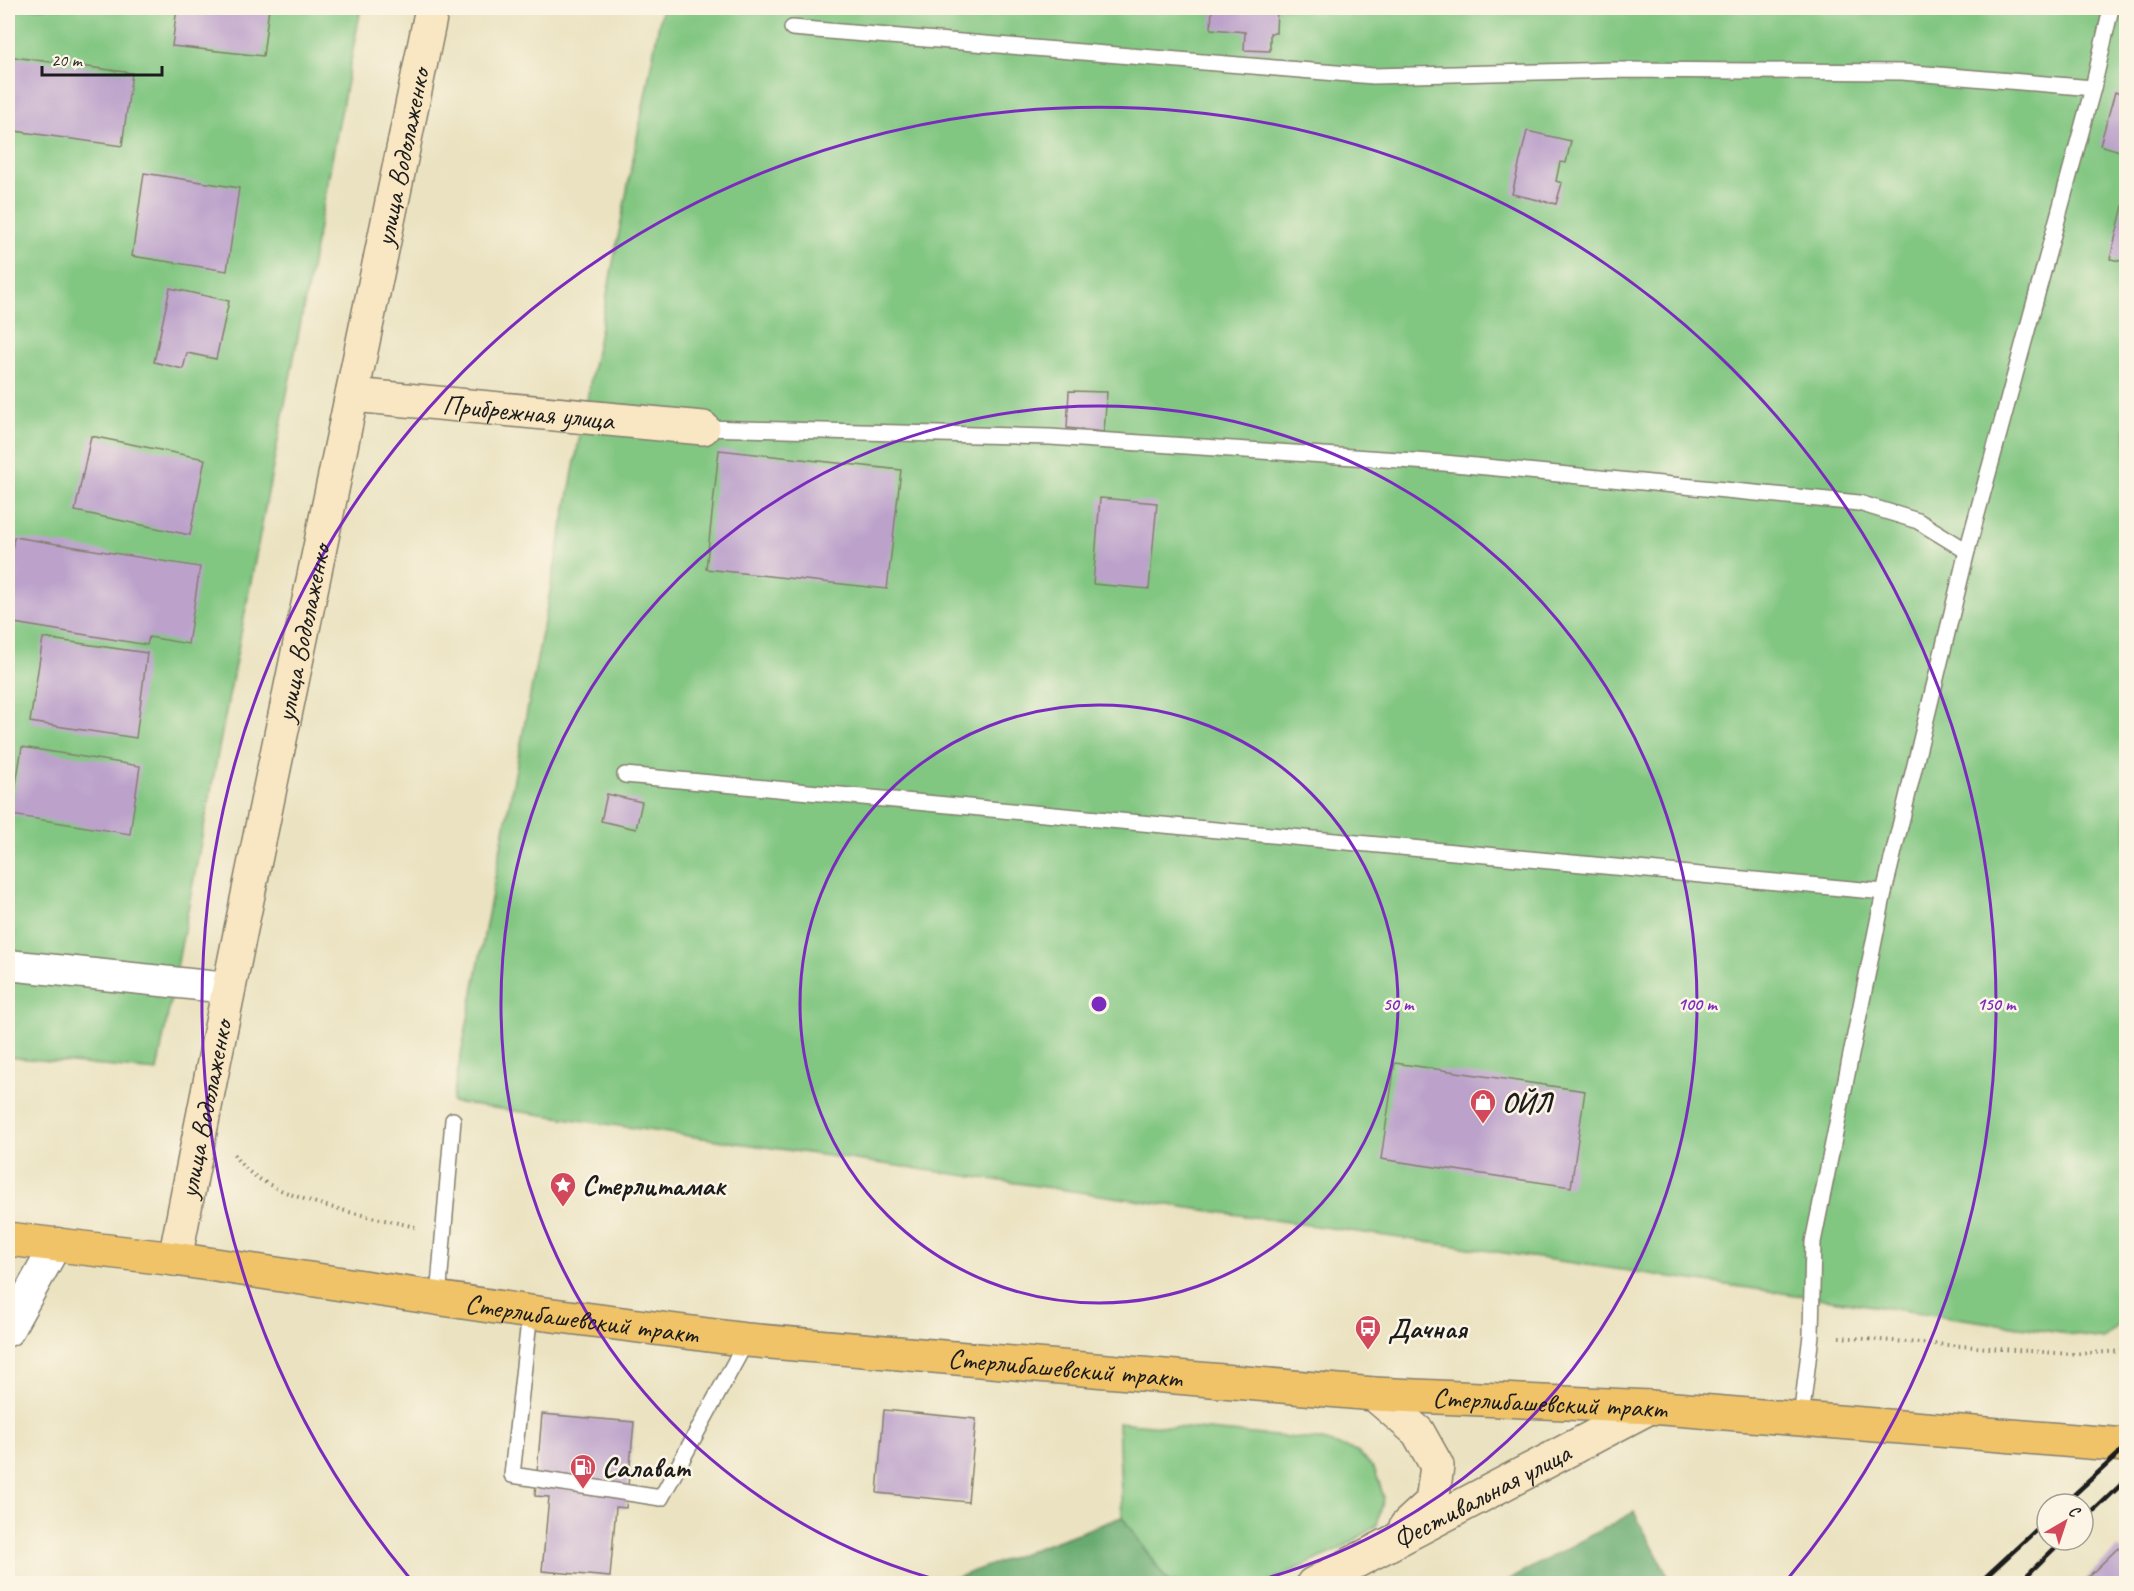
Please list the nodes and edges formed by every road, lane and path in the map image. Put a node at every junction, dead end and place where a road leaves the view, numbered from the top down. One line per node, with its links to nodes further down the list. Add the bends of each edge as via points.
1 (432, 8): 5 (main road, улица Водолаженко)
2 (2111, 8): 4 (lane)
3 (792, 28): 4 (lane, via 1372,76 1618,70 1902,72)
4 (2093, 88): 7 (lane)
5 (353, 395): 6 (main road, Прибрежная улица); 11 (main road, улица Водолаженко)
6 (703, 428): 7 (lane, via 1085,440 1444,463 1859,503 1918,521)
7 (1967, 551): 9 (lane)
8 (625, 775): 9 (lane)
9 (1884, 892): 21 (lane, via 1813,1242)
10 (8, 965): 11 (street)
11 (228, 988): 17 (main road, улица Водолаженко)
12 (453, 1120): 14 (lane)
13 (231, 1148): 14 (path, via 237,1160 257,1178 292,1196 421,1228)
14 (444, 1230): 18 (lane)
15 (8, 1239): 16 (main road, Стерлибашевский тракт)
16 (57, 1243): 17 (main road, Стерлибашевский тракт); 20 (street)
17 (175, 1259): 18 (main road, Стерлибашевский тракт)
18 (438, 1298): 19 (main road, Стерлибашевский тракт)
19 (530, 1312): 22 (main road, Стерлибашевский тракт); 22 (lane, via 512,1475 661,1498)
20 (8, 1331)
21 (1811, 1335): 23 (path, via 2070,1354); 26 (lane)
22 (747, 1340): 24 (main road, Стерлибашевский тракт)
23 (2127, 1351)
24 (1374, 1394): 25 (main road, Стерлибашевский тракт); 28 (main road, via 1418,1432 1437,1466 1432,1503)
25 (1650, 1407): 26 (main road, Стерлибашевский тракт); 28 (main road, Фестивальная улица)
26 (1801, 1419): 27 (main road, Стерлибашевский тракт)
27 (2127, 1444)
28 (1389, 1542): 29 (main road, Фестивальная улица)
29 (1313, 1584)

